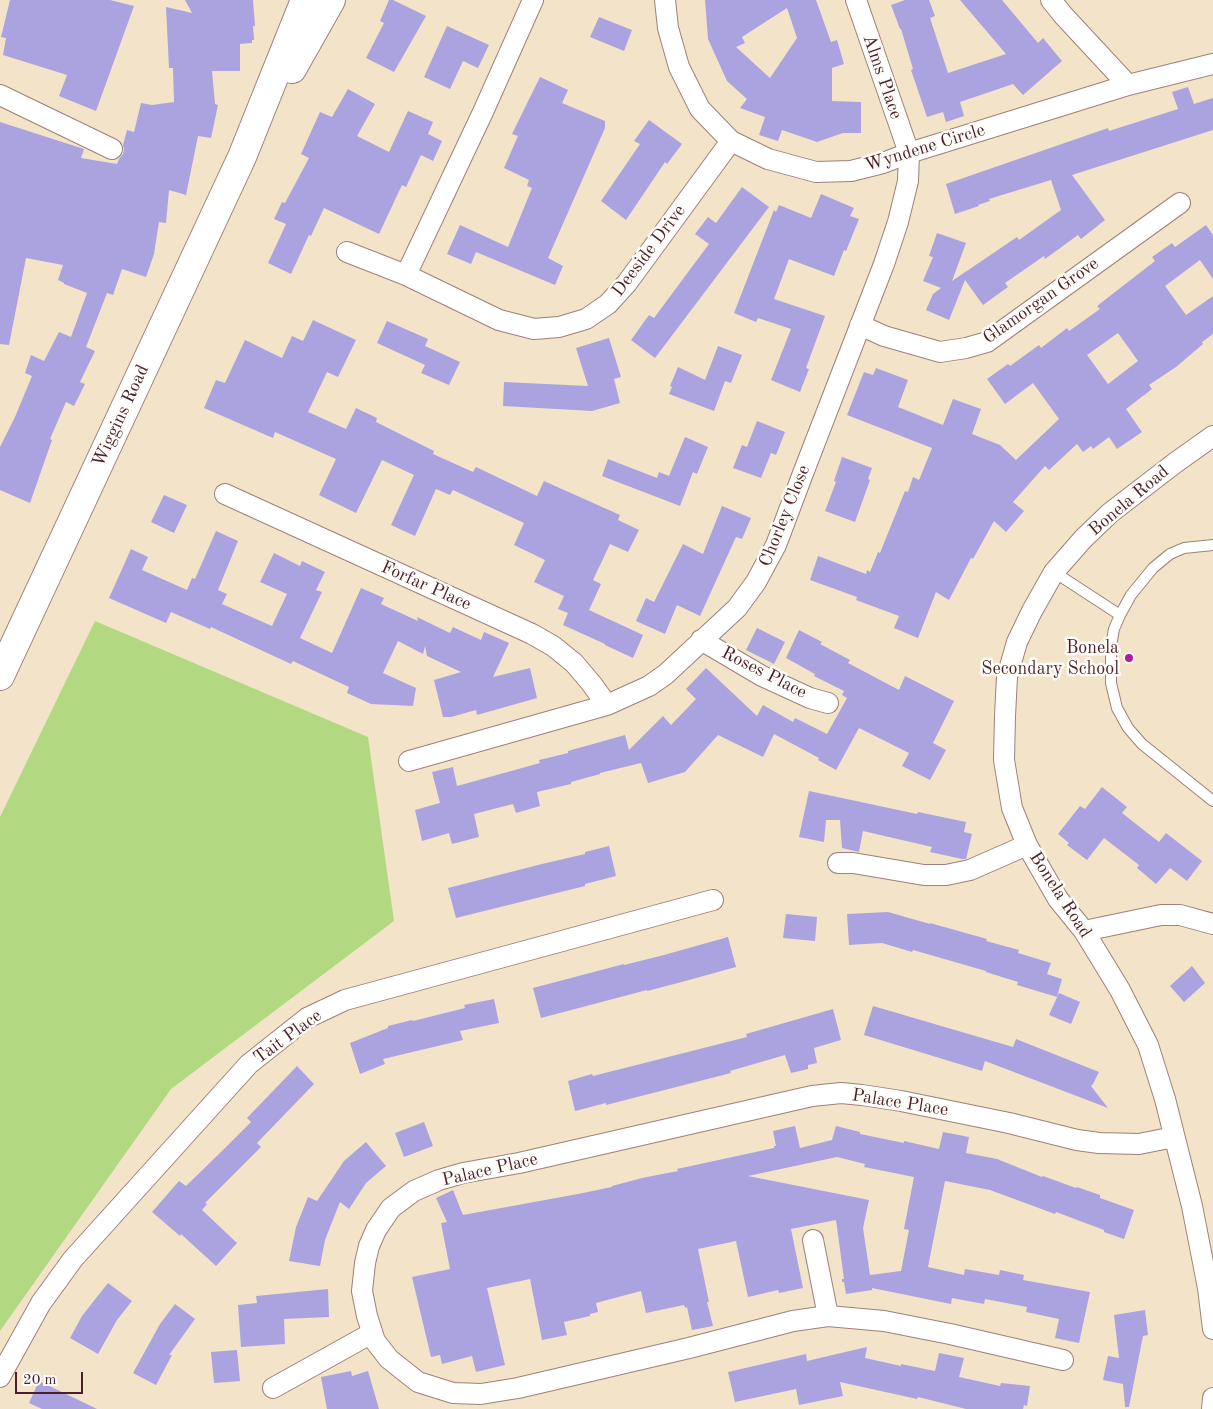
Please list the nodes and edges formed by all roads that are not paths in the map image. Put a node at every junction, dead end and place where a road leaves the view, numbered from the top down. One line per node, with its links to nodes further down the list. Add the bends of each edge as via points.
1 (305, 0): 13 (street, Wiggins Road)
2 (331, 0): 13 (street, Wiggins Road)
3 (533, 0): 16 (street)
4 (665, 0): 10 (street, Wyndene Circle, via 668,28 679,67 700,109)
5 (856, 0): 12 (street, Alms Place)
6 (1051, 0): 8 (street)
7 (1213, 64): 8 (street, Wyndene Circle)
8 (1128, 85): 12 (street, Wyndene Circle)
9 (0, 95): 11 (street)
10 (731, 141): 12 (street, Wyndene Circle, via 768,159 816,172 851,171); 16 (street, Deeside Drive, via 627,283 608,304 586,320 534,330 499,320)
11 (112, 149)
12 (909, 154): 17 (street, Chorley Close, via 908,181 898,222)
13 (242, 157): 24 (street, Wiggins Road)
14 (1180, 203): 17 (street, Glamorgan Grove, via 987,342 940,352 884,336)
15 (347, 252): 16 (street, Deeside Drive)
16 (406, 275)
17 (860, 325): 23 (street, Chorley Close, via 776,545 756,582 736,608)
18 (1213, 436): 21 (street, Bonela Road, via 1110,512)
19 (224, 494): 26 (street, Forfar Place, via 532,634 574,662)
20 (1213, 546): 22 (lane, via 1184,548 1170,554 1153,568)
21 (1054, 572): 22 (lane); 29 (street, Bonela Road, via 1017,642 1007,676 1004,760 1012,808)
22 (1120, 614): 28 (lane, via 1111,646 1111,683 1117,708 1142,744)
23 (701, 640): 25 (street, Roses Place, via 762,676); 26 (street, Chorley Close, via 649,686)
24 (0, 676)
25 (828, 704)
26 (607, 705): 27 (street, Chorley Close)
27 (409, 761)
28 (1213, 801)
29 (1027, 845): 30 (street, via 970,870 946,875 924,875); 33 (street, Bonela Road, via 1058,899)
30 (838, 862)
31 (713, 900): 40 (street, Tait Place, via 345,1000 307,1018 249,1064 73,1259 40,1303)
32 (1213, 924): 33 (street, via 1180,915 1161,915)
33 (1084, 931): 34 (street, Bonela Road, via 1148,1044 1166,1099)
34 (1174, 1137): 37 (street, Bonela Road, via 1192,1206); 38 (street, Palace Place, via 1139,1144 1099,1143 901,1101 841,1093 812,1096 463,1173 439,1180 405,1197 391,1208 376,1230 365,1262 362,1291)
35 (813, 1240): 36 (street)
36 (828, 1316): 38 (street, Palace Place, via 793,1321 518,1388 480,1394 453,1392 418,1382 389,1359); 39 (street, Palace Place, via 884,1321)
37 (1213, 1330)
38 (372, 1333): 41 (street)
39 (1063, 1360)
40 (0, 1377)
41 (273, 1388)
42 (1213, 1398): 43 (street)
43 (1212, 1409)

